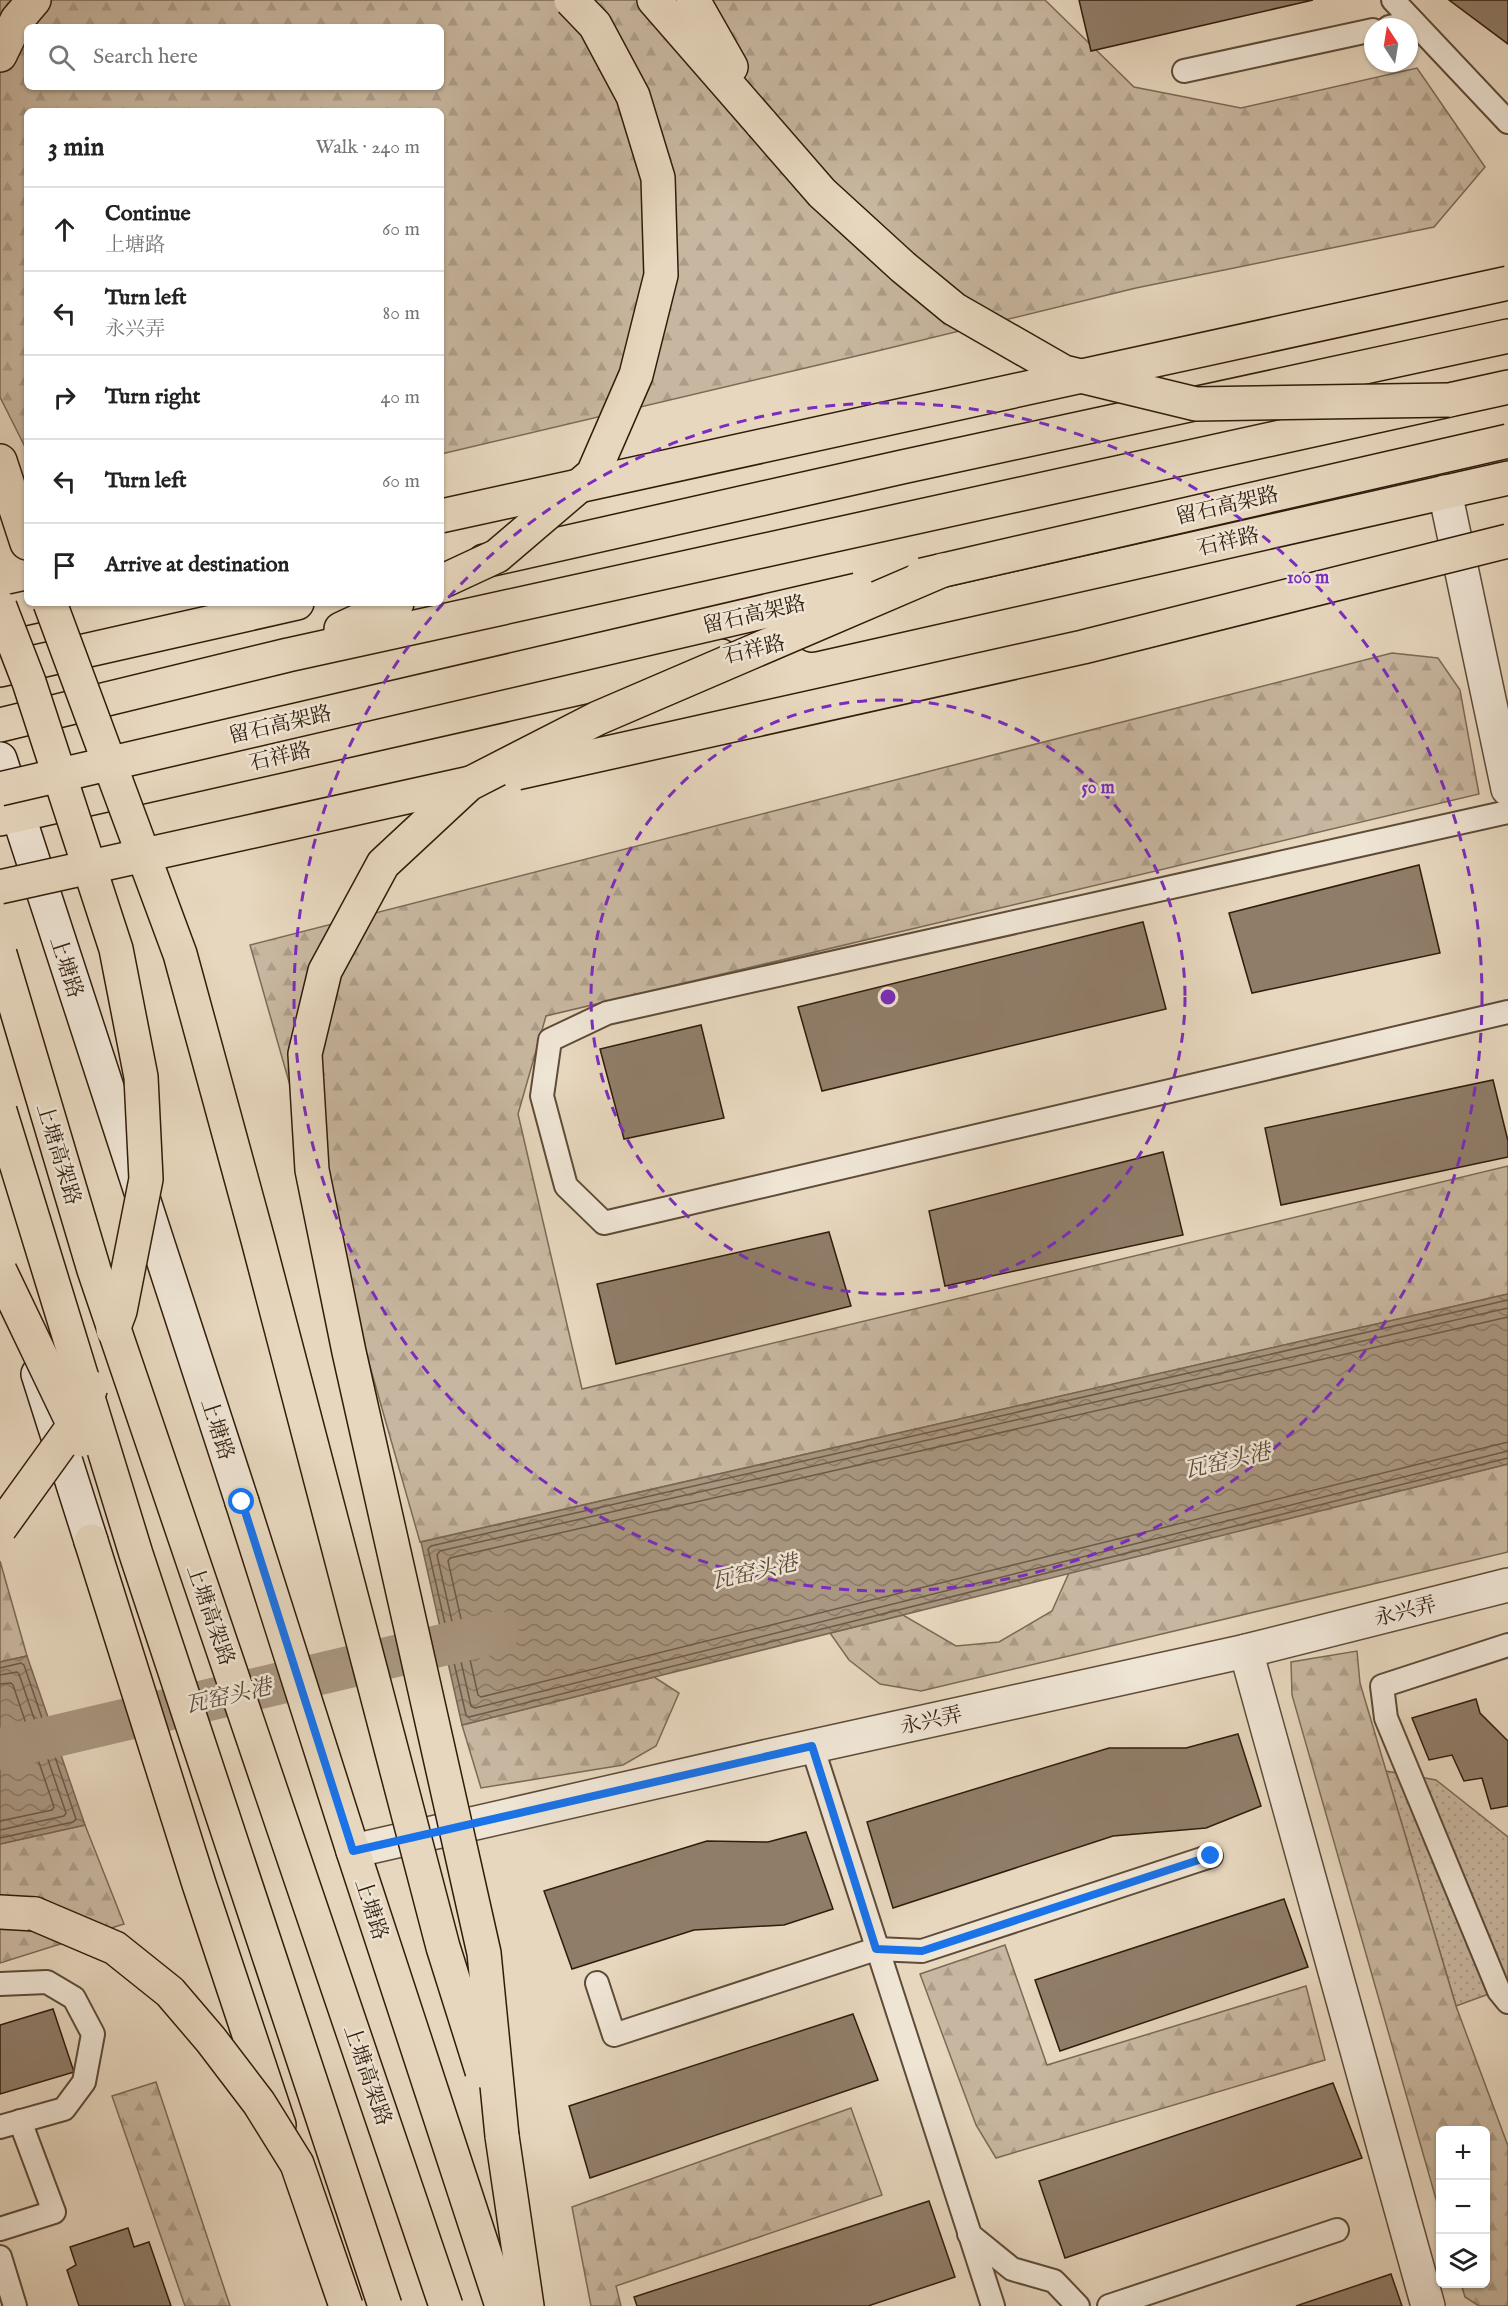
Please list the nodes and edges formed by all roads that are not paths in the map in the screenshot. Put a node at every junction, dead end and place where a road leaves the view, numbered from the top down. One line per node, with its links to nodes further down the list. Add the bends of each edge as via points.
1 (34, 0): 9 (main road, via 17,20)
2 (571, 0): 26 (main road, bridge, via 595,25 633,96 658,178 662,275 636,375 593,474 497,556)
3 (654, 0): 12 (main road)
4 (693, 0): 12 (main road)
5 (1393, 0): 6 (lane)
6 (1409, 18)
7 (1418, 27): 11 (lane)
8 (1364, 32): 10 (lane)
9 (0, 55)
10 (1184, 71)
11 (1508, 122)
12 (762, 124): 16 (main road, bridge, via 822,194 954,309 1064,372 1196,404)
13 (1508, 283): 21 (main road, bridge)
14 (1508, 336): 24 (main road)
15 (1508, 387): 16 (main road)
16 (1449, 400): 33 (main road, bridge)
17 (1508, 441): 25 (main road, 留石高架路, bridge)
18 (0, 461): 22 (main road)
19 (1508, 478): 20 (main road, 石祥路)
20 (1445, 492): 37 (street); 38 (main road, 石祥路)
21 (444, 515)
22 (24, 534)
23 (1508, 541): 40 (main road, bridge, via 1083,647)
24 (444, 570)
25 (943, 570): 38 (main road, 留石高架路, bridge); 62 (main road, bridge, via 598,718 469,784 383,864 325,971 304,1054 312,1170 484,1953)
26 (444, 581)
27 (36, 606): 32 (main road)
28 (50, 606): 62 (main road, bridge, via 180,954 443,1947)
29 (284, 606): 34 (main road)
30 (391, 606): 33 (main road)
31 (0, 607): 47 (main road, bridge, via 116,948 141,1077 146,1179 120,1311 80,1417)
32 (0, 614)
33 (288, 655): 35 (main road, bridge)
34 (0, 670)
35 (0, 725)
36 (0, 759): 38 (street, 上塘路)
37 (1508, 789)
38 (6, 808): 46 (street, 上塘路)
39 (1508, 812): 42 (lane, via 607,1013 550,1040 542,1096 566,1186 604,1223)
40 (0, 887)
41 (0, 954): 71 (main road, 上塘高架路, bridge, via 94,1270)
42 (1508, 1012)
43 (0, 1111): 49 (main road, 上塘高架路, bridge)
44 (0, 1252): 48 (street)
45 (0, 1271): 49 (main road, bridge)
46 (242, 1502): 54 (main road, 上塘路)
47 (0, 1528)
48 (91, 1541): 68 (main road)
49 (136, 1554): 70 (main road, 上塘高架路, bridge)
50 (1508, 1585): 52 (street, 永兴弄)
51 (1508, 1645): 60 (lane, via 1382,1686 1386,1718 1499,1991)
52 (1246, 1651): 53 (street, 永兴弄); 77 (street)
53 (812, 1746): 54 (street, 永兴弄); 57 (lane)
54 (353, 1851): 72 (main road, 上塘路)
55 (1211, 1856): 57 (lane, via 922,1951)
56 (0, 1912): 69 (main road, bridge, via 34,1914 115,1948 170,1992 259,2103 297,2164)
57 (876, 1949): 58 (lane, via 614,2035); 65 (lane)
58 (597, 1983)
59 (0, 1984): 61 (lane, via 47,1982 74,1998 93,2034 84,2082 64,2109)
60 (1508, 2002)
61 (10, 2124): 63 (lane, via 54,2212)
62 (502, 2136): 73 (main road)
63 (0, 2229)
64 (1337, 2230): 76 (lane)
65 (969, 2234): 74 (lane); 75 (lane, via 1012,2269 1054,2281)
66 (0, 2257): 67 (lane)
67 (15, 2306)
68 (338, 2306)
69 (345, 2306)
70 (385, 2306)
71 (446, 2306)
72 (502, 2306)
73 (527, 2306)
74 (993, 2306)
75 (1078, 2306)
76 (1110, 2306)
77 (1428, 2306)

